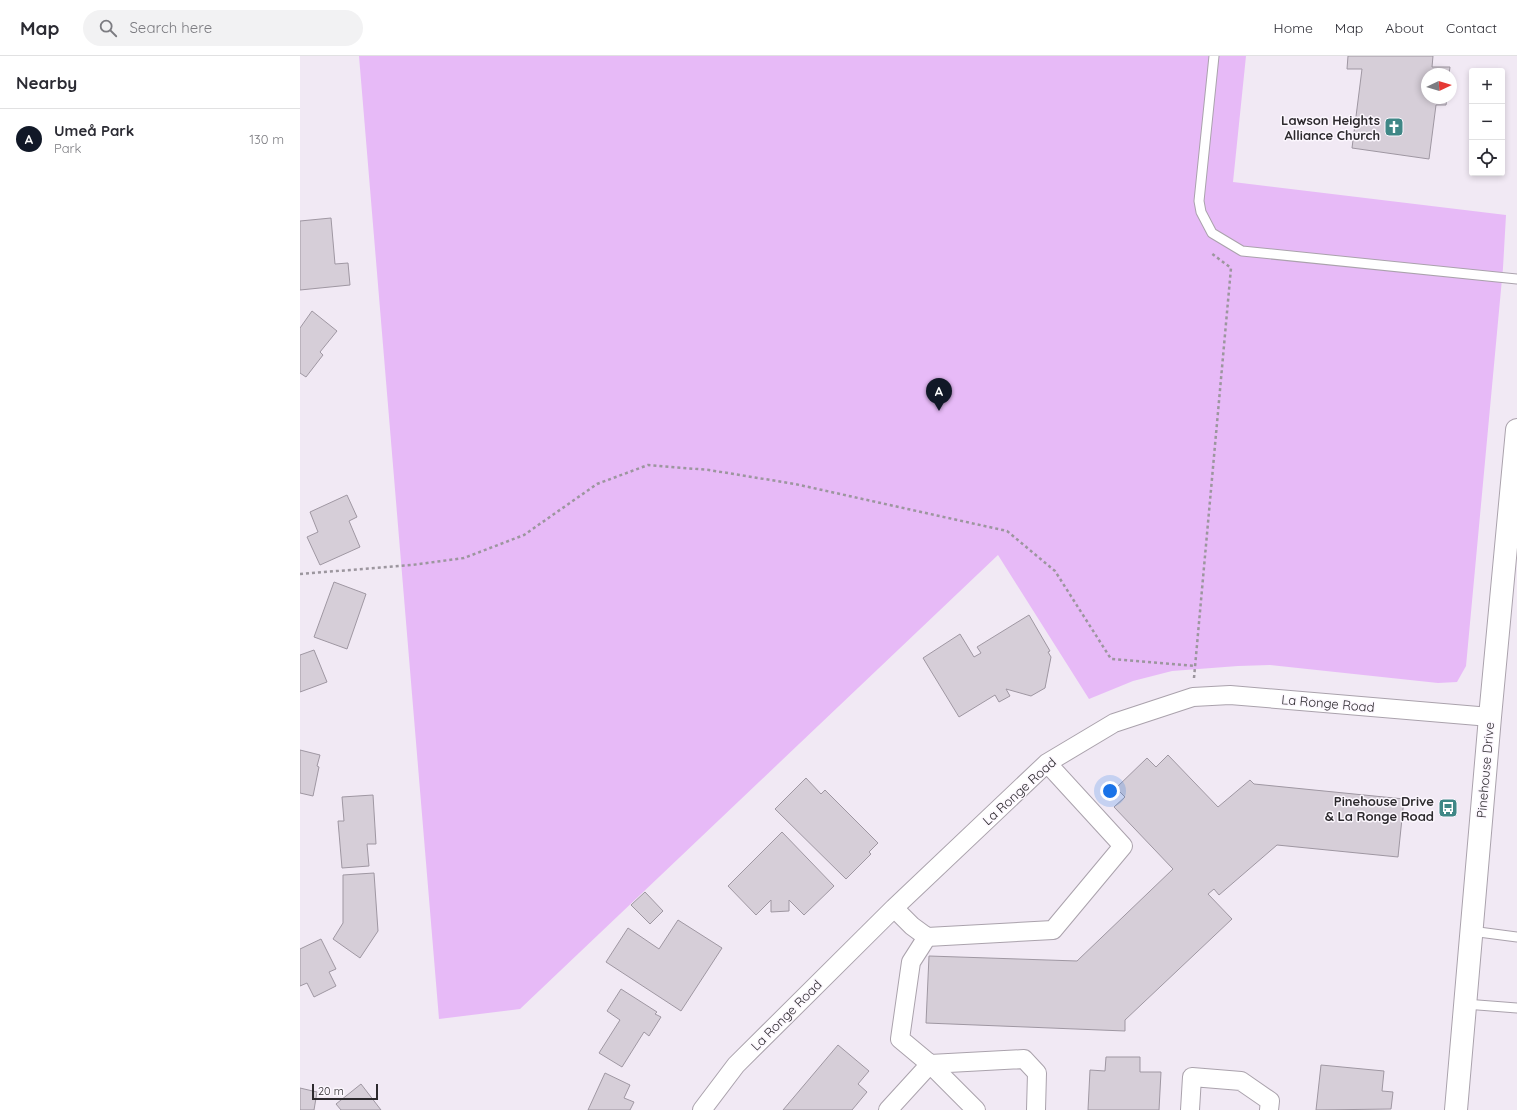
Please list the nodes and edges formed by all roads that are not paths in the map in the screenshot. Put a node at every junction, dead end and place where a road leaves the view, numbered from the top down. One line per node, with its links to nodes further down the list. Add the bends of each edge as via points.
1 (1214, 56): 2 (lane, via 1199,200 1212,233 1242,251)
2 (1517, 279)
3 (1517, 430): 4 (street, Pinehouse Drive)
4 (1511, 558): 5 (street, Pinehouse Drive)
5 (1490, 717): 6 (street, La Ronge Road, via 1230,695 1192,696 1114,723); 8 (street, Pinehouse Drive)
6 (1046, 763): 7 (street, La Ronge Road); 9 (street, via 1124,846 1054,930)
7 (894, 908): 9 (street); 14 (street, La Ronge Road, via 736,1064)
8 (1471, 931): 10 (lane); 11 (street, Pinehouse Drive)
9 (927, 937): 13 (street, via 911,962 900,1039)
10 (1517, 937)
11 (1465, 1004): 12 (lane); 20 (street, Pinehouse Drive)
12 (1517, 1008)
13 (930, 1064): 15 (street); 16 (street); 17 (street, via 1024,1059 1037,1073)
14 (702, 1110)
15 (888, 1110)
16 (976, 1110)
17 (1036, 1110)
18 (1190, 1110): 19 (street, via 1192,1077 1241,1081 1270,1101)
19 (1269, 1110)
20 (1456, 1110)

